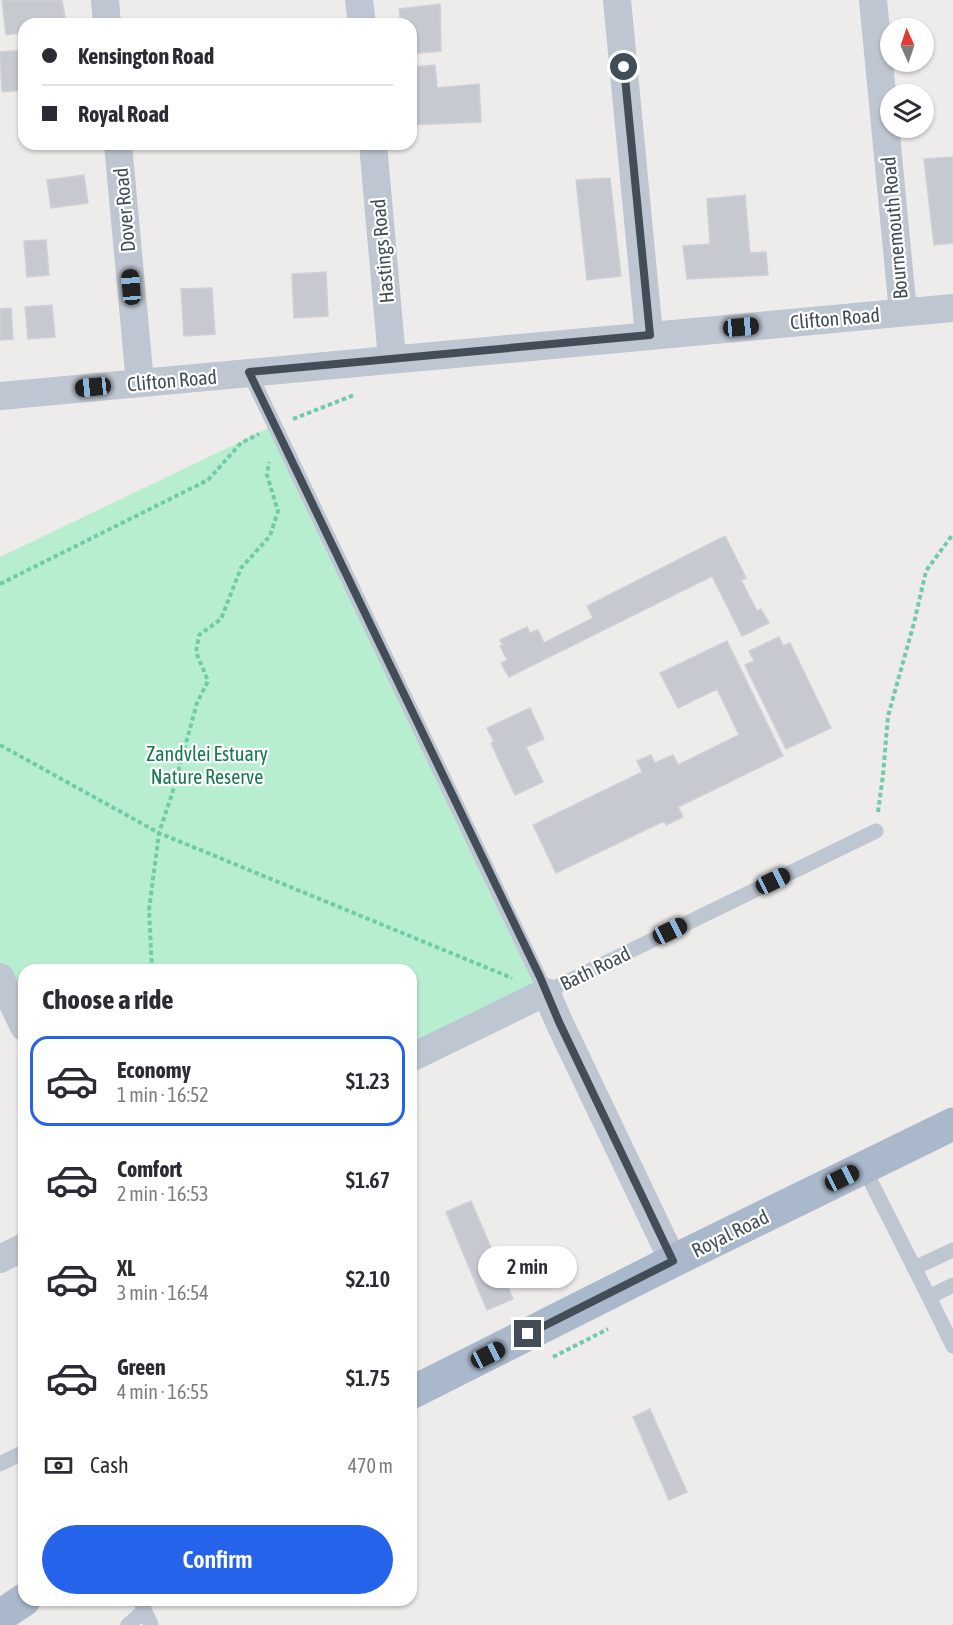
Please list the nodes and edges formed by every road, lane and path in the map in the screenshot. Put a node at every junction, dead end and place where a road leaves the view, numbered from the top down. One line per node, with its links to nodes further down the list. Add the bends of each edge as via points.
1 (105, 0): 5 (street)
2 (359, 0): 6 (street)
3 (617, 0): 11 (street)
4 (873, 0): 10 (street, Bournemouth Road)
5 (106, 18)
6 (361, 18)
7 (119, 150): 14 (street, Dover Road)
8 (373, 150): 12 (street, Hastings Road)
9 (953, 308): 10 (street, Clifton Road)
10 (903, 312): 11 (street, Clifton Road)
11 (650, 335): 12 (street, Clifton Road)
12 (392, 359): 13 (street, Clifton Road)
13 (249, 372): 14 (street, Clifton Road); 17 (lane)
14 (140, 383): 16 (street, Clifton Road)
15 (354, 395): 17 (path)
16 (0, 396)
17 (273, 426): 19 (path, via 241,443 208,480); 22 (path, via 267,476 278,511 270,536 241,568 221,619 200,635 196,652 208,681 197,703); 25 (lane)
18 (953, 534): 21 (path, via 926,571 888,716)
19 (0, 584)
20 (0, 746): 22 (path)
21 (876, 831): 25 (lane, Bath Road)
22 (159, 833): 23 (path, via 149,910); 25 (path)
23 (152, 964)
24 (0, 977): 26 (street)
25 (546, 992): 27 (street, Bath Road); 33 (street)
26 (18, 1014)
27 (417, 1055)
28 (953, 1124): 29 (main road, Royal Road)
29 (864, 1168): 33 (main road, Royal Road); 34 (lane)
30 (953, 1250): 34 (lane)
31 (18, 1251): 32 (street)
32 (0, 1259)
33 (673, 1261): 38 (main road, Royal Road)
34 (914, 1268): 36 (lane)
35 (953, 1285): 36 (lane)
36 (929, 1297): 37 (lane)
37 (951, 1336)
38 (417, 1390)
39 (18, 1455): 40 (lane)
40 (0, 1464)
41 (18, 1604): 43 (main road)
42 (142, 1606): 44 (lane); 45 (lane)
43 (0, 1616)
44 (128, 1625)
45 (151, 1625)

